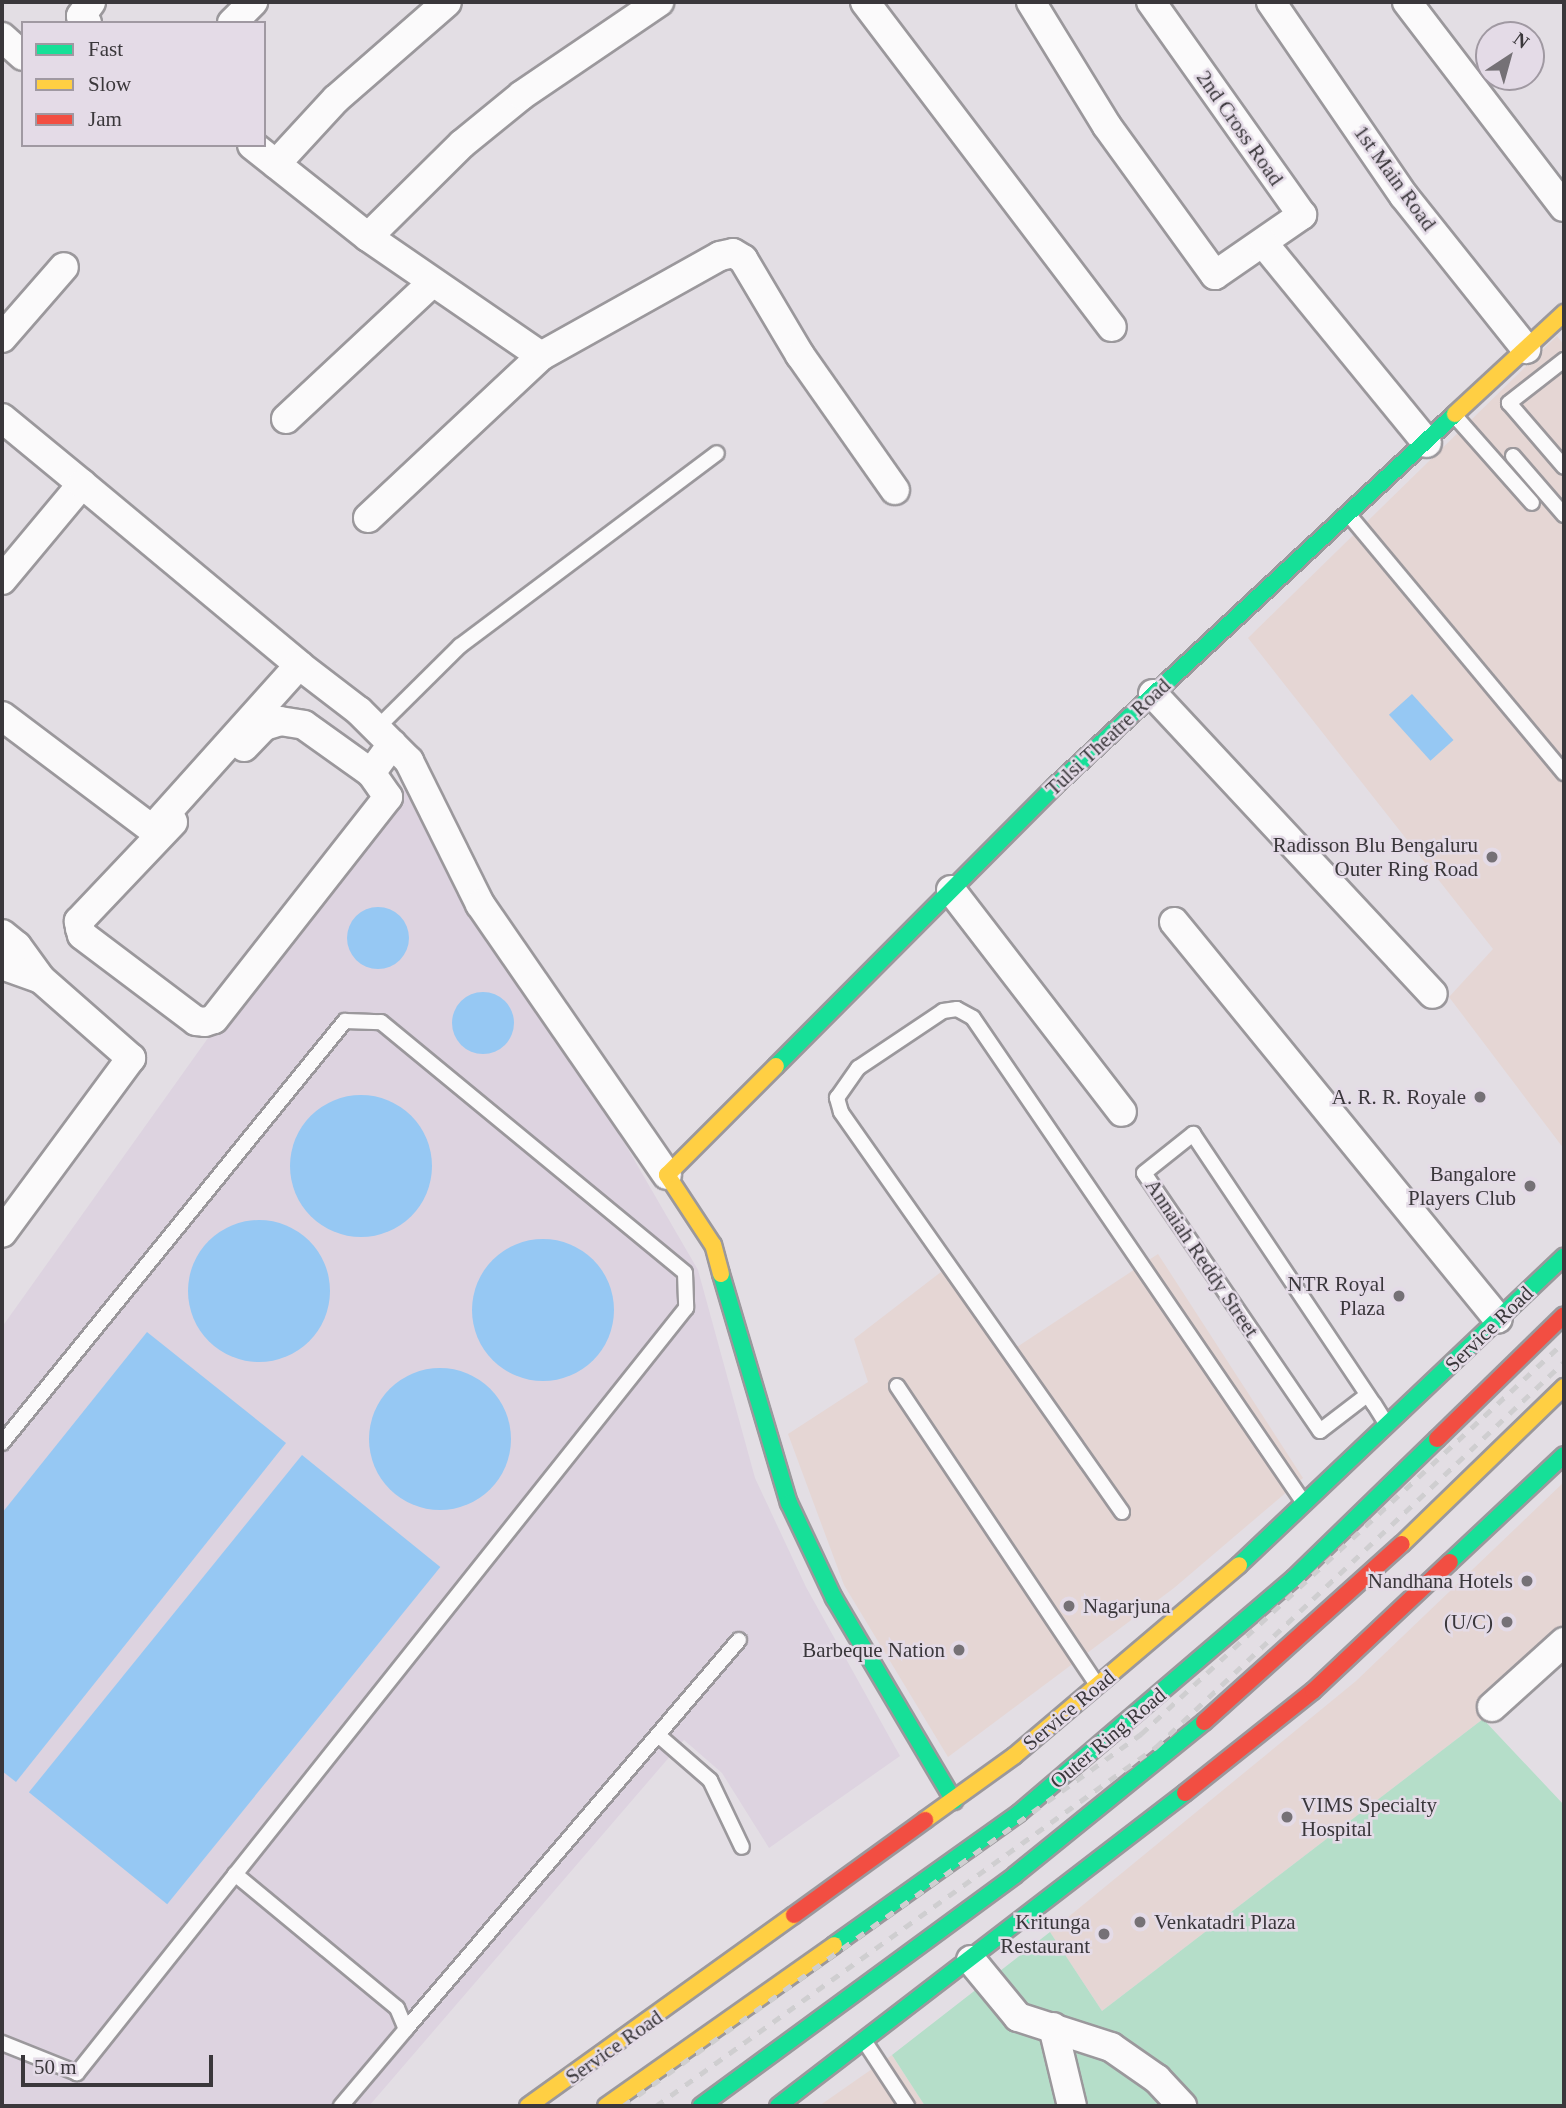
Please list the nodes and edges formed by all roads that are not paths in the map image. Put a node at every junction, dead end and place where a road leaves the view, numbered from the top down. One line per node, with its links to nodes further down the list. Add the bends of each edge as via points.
1 (91, 2): 10 (street, via 80,16)
2 (253, 2): 11 (street)
3 (447, 2): 15 (street, via 336,99)
4 (660, 2): 17 (street, via 522,95 462,144)
5 (865, 2): 22 (street)
6 (1031, 2): 18 (street, via 1107,126 1215,275)
7 (1151, 2): 18 (street, 2nd Cross Road, via 1302,215)
8 (1271, 2): 24 (street, 1st Main Road, via 1405,196)
9 (1407, 2): 16 (street)
10 (85, 21)
11 (234, 21)
12 (2, 37): 13 (street)
13 (21, 54)
14 (255, 147): 15 (street)
15 (276, 164): 17 (street)
16 (1564, 207)
17 (368, 237): 20 (street)
18 (1264, 244): 30 (street)
19 (64, 267): 23 (street)
20 (432, 283): 25 (street); 29 (street)
21 (1564, 313): 24 (main road, Tulsi Theatre Road)
22 (1112, 327)
23 (2, 338)
24 (1527, 349): 27 (main road, Tulsi Theatre Road)
25 (541, 356): 35 (street, via 720,256 733,253 743,259 800,355); 39 (street)
26 (1564, 360): 33 (lane, via 1509,403)
27 (1455, 416): 30 (main road, Tulsi Theatre Road); 36 (lane)
28 (2, 418): 34 (street)
29 (286, 419)
30 (1427, 443): 37 (main road, Tulsi Theatre Road)
31 (717, 453): 44 (lane, via 460,646)
32 (1513, 456): 38 (lane)
33 (1564, 467)
34 (82, 484): 40 (street); 41 (street)
35 (895, 490)
36 (1532, 503)
37 (1348, 514): 42 (main road, Tulsi Theatre Road); 46 (lane)
38 (1564, 515)
39 (368, 518)
40 (2, 580)
41 (299, 665): 43 (street, via 152,829); 44 (street)
42 (1153, 694): 47 (main road, Tulsi Theatre Road); 50 (street)
43 (2, 716)
44 (384, 736): 45 (street); 52 (street, via 409,761 480,904)
45 (372, 773): 45 (street, via 388,797 214,1019 196,1021 82,935 79,921 264,726 280,720 304,725)
46 (1564, 773)
47 (951, 890): 51 (street); 52 (main road, Tulsi Theatre Road)
48 (1174, 922): 56 (street)
49 (5, 952): 53 (street, via 131,1058)
50 (1433, 995)
51 (1122, 1112)
52 (667, 1175): 70 (main road, via 713,1245 789,1503 834,1598)
53 (2, 1233)
54 (1564, 1257): 56 (main road, Service Road)
55 (1564, 1315): 80 (main road, Outer Ring Road, via 1294,1578 1019,1813)
56 (1498, 1320): 60 (main road, Service Road)
57 (897, 1386): 67 (lane)
58 (1564, 1387): 81 (main road, via 1359,1586 1188,1737 1015,1875)
59 (1367, 1395): 59 (lane, Annaiah Reddy Street, via 1192,1134 1144,1173 1320,1431); 60 (lane, Annaiah Reddy Street)
60 (1388, 1426): 63 (main road, Service Road)
61 (2, 1443): 72 (lane, via 345,1021 381,1022 685,1273 686,1308)
62 (1564, 1455): 73 (main road, via 1313,1691)
63 (1305, 1504): 64 (lane, via 973,1018 957,1009 943,1011 858,1068 837,1098 841,1112); 67 (main road, Service Road, via 1208,1595)
64 (1122, 1512)
65 (739, 1640): 69 (lane)
66 (1564, 1642): 68 (street)
67 (1098, 1686): 70 (main road, Service Road)
68 (1492, 1707)
69 (658, 1735): 71 (lane, via 710,1780); 75 (lane)
70 (954, 1801): 79 (main road, Service Road)
71 (742, 1847)
72 (235, 1874): 75 (lane, via 397,2008); 77 (lane, via 77,2073)
73 (971, 1960): 74 (street, via 1018,2017); 76 (main road)
74 (1053, 2027): 84 (street); 85 (street, via 1111,2048 1157,2079)
75 (406, 2029): 78 (lane)
76 (864, 2041): 82 (main road, via 805,2092); 83 (lane)
77 (2, 2043)
78 (341, 2106)
79 (528, 2106)
80 (606, 2106)
81 (701, 2106)
82 (778, 2106)
83 (907, 2106)
84 (1072, 2106)
85 (1182, 2106)

